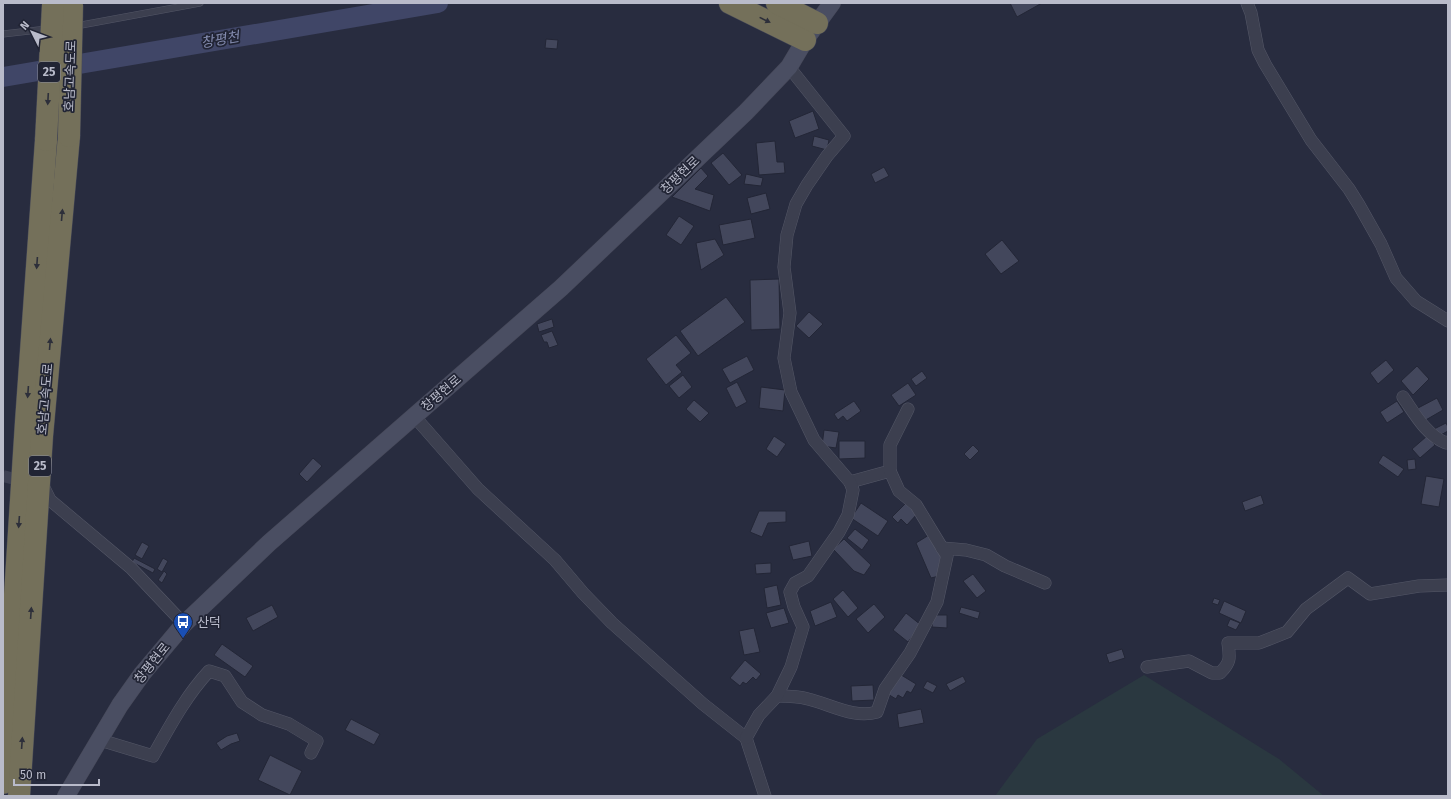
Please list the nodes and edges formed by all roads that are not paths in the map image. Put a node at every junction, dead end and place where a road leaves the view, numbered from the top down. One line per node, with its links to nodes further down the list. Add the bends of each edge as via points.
1 (200, 3): 8 (lane)
2 (730, 3): 9 (highway, one-way to 9)
3 (777, 3): 9 (highway)
4 (832, 3): 9 (main road, 창평현로)
5 (1247, 3): 12 (street, via 1258,50 1265,64 1311,140 1359,205 1396,278 1416,301)
6 (65, 4): 29 (highway, 호남고속도로 / 25, one-way to 29, bridge, via 46,140); 30 (highway, 호남고속도로 / 25, one-way to 6, bridge, via 42,436 68,136)
7 (56, 28): 10 (lane)
8 (64, 28)
9 (811, 32): 11 (main road, 창평현로)
10 (3, 34)
11 (789, 67): 15 (main road, 창평현로, via 746,112 561,288); 18 (street, via 844,136 806,185 796,204 787,235 784,267 790,313 784,358 791,392 814,440)
12 (1448, 321)
13 (1403, 397): 16 (street, via 1419,421 1437,439)
14 (908, 409): 17 (street, via 890,445)
15 (414, 416): 23 (main road, 창평현로, via 269,544); 26 (street, via 478,489 555,560 582,593 612,623 703,704)
16 (1447, 444)
17 (890, 471): 18 (street); 20 (street, via 899,490 916,504)
18 (850, 482): 25 (street, via 853,490 848,514 839,532 808,576 795,582 790,592 803,627 791,667)
19 (43, 486): 23 (street, via 50,500 131,568)
20 (942, 548): 21 (street, via 986,555); 25 (street, via 947,556 937,602 910,653 884,689 877,712 868,714 848,711 807,698)
21 (1045, 583)
22 (1448, 585): 24 (street, via 1419,586 1370,594 1348,578 1306,609 1286,632 1259,643 1228,643 1230,658 1220,673 1212,673 1189,661)
23 (184, 624): 27 (main road, 창평현로, via 142,674)
24 (1147, 667)
25 (777, 696): 26 (street, via 759,715)
26 (746, 738): 32 (street)
27 (100, 740): 28 (street, via 153,756 178,710 209,671 225,676 242,702 262,715 289,724 317,741); 31 (main road, 창평현로)
28 (311, 753)
29 (3, 783)
30 (19, 796)
31 (66, 796)
32 (765, 796)

